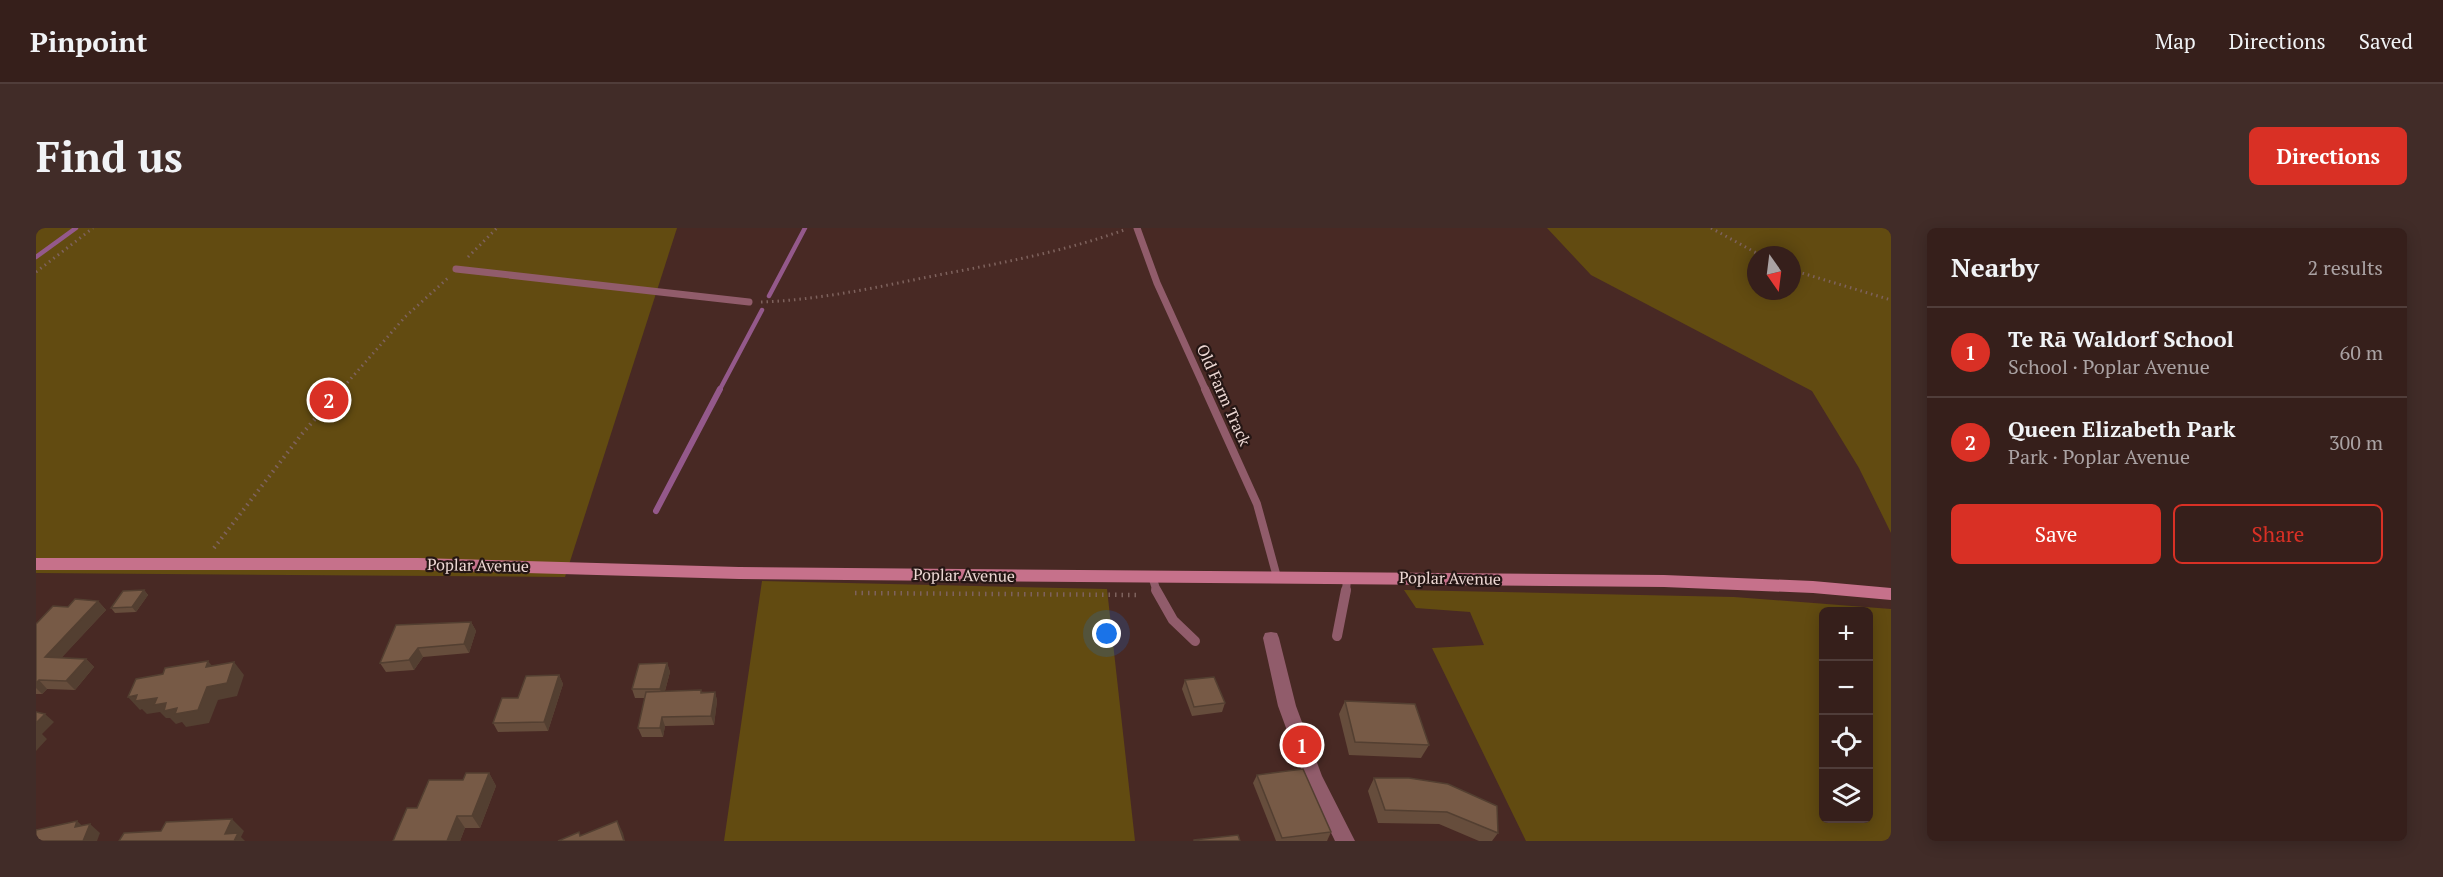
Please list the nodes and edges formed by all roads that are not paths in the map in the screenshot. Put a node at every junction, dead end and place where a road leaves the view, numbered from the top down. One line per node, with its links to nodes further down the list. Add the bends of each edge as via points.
1 (1137, 228): 6 (lane, Old Farm Track, via 1157,283 1257,504)
2 (456, 269): 3 (lane)
3 (749, 302)
4 (36, 564): 5 (main road, Poplar Avenue, via 515,566 739,573)
5 (1152, 576): 6 (main road, Poplar Avenue); 11 (lane, via 1155,594 1180,629)
6 (1277, 577): 7 (main road, Poplar Avenue)
7 (1347, 577): 8 (main road, Poplar Avenue, via 1685,581); 9 (lane)
8 (1891, 594)
9 (1337, 636)
10 (1271, 638): 12 (street, via 1287,706 1313,777)
11 (1195, 641)
12 (1344, 841)

